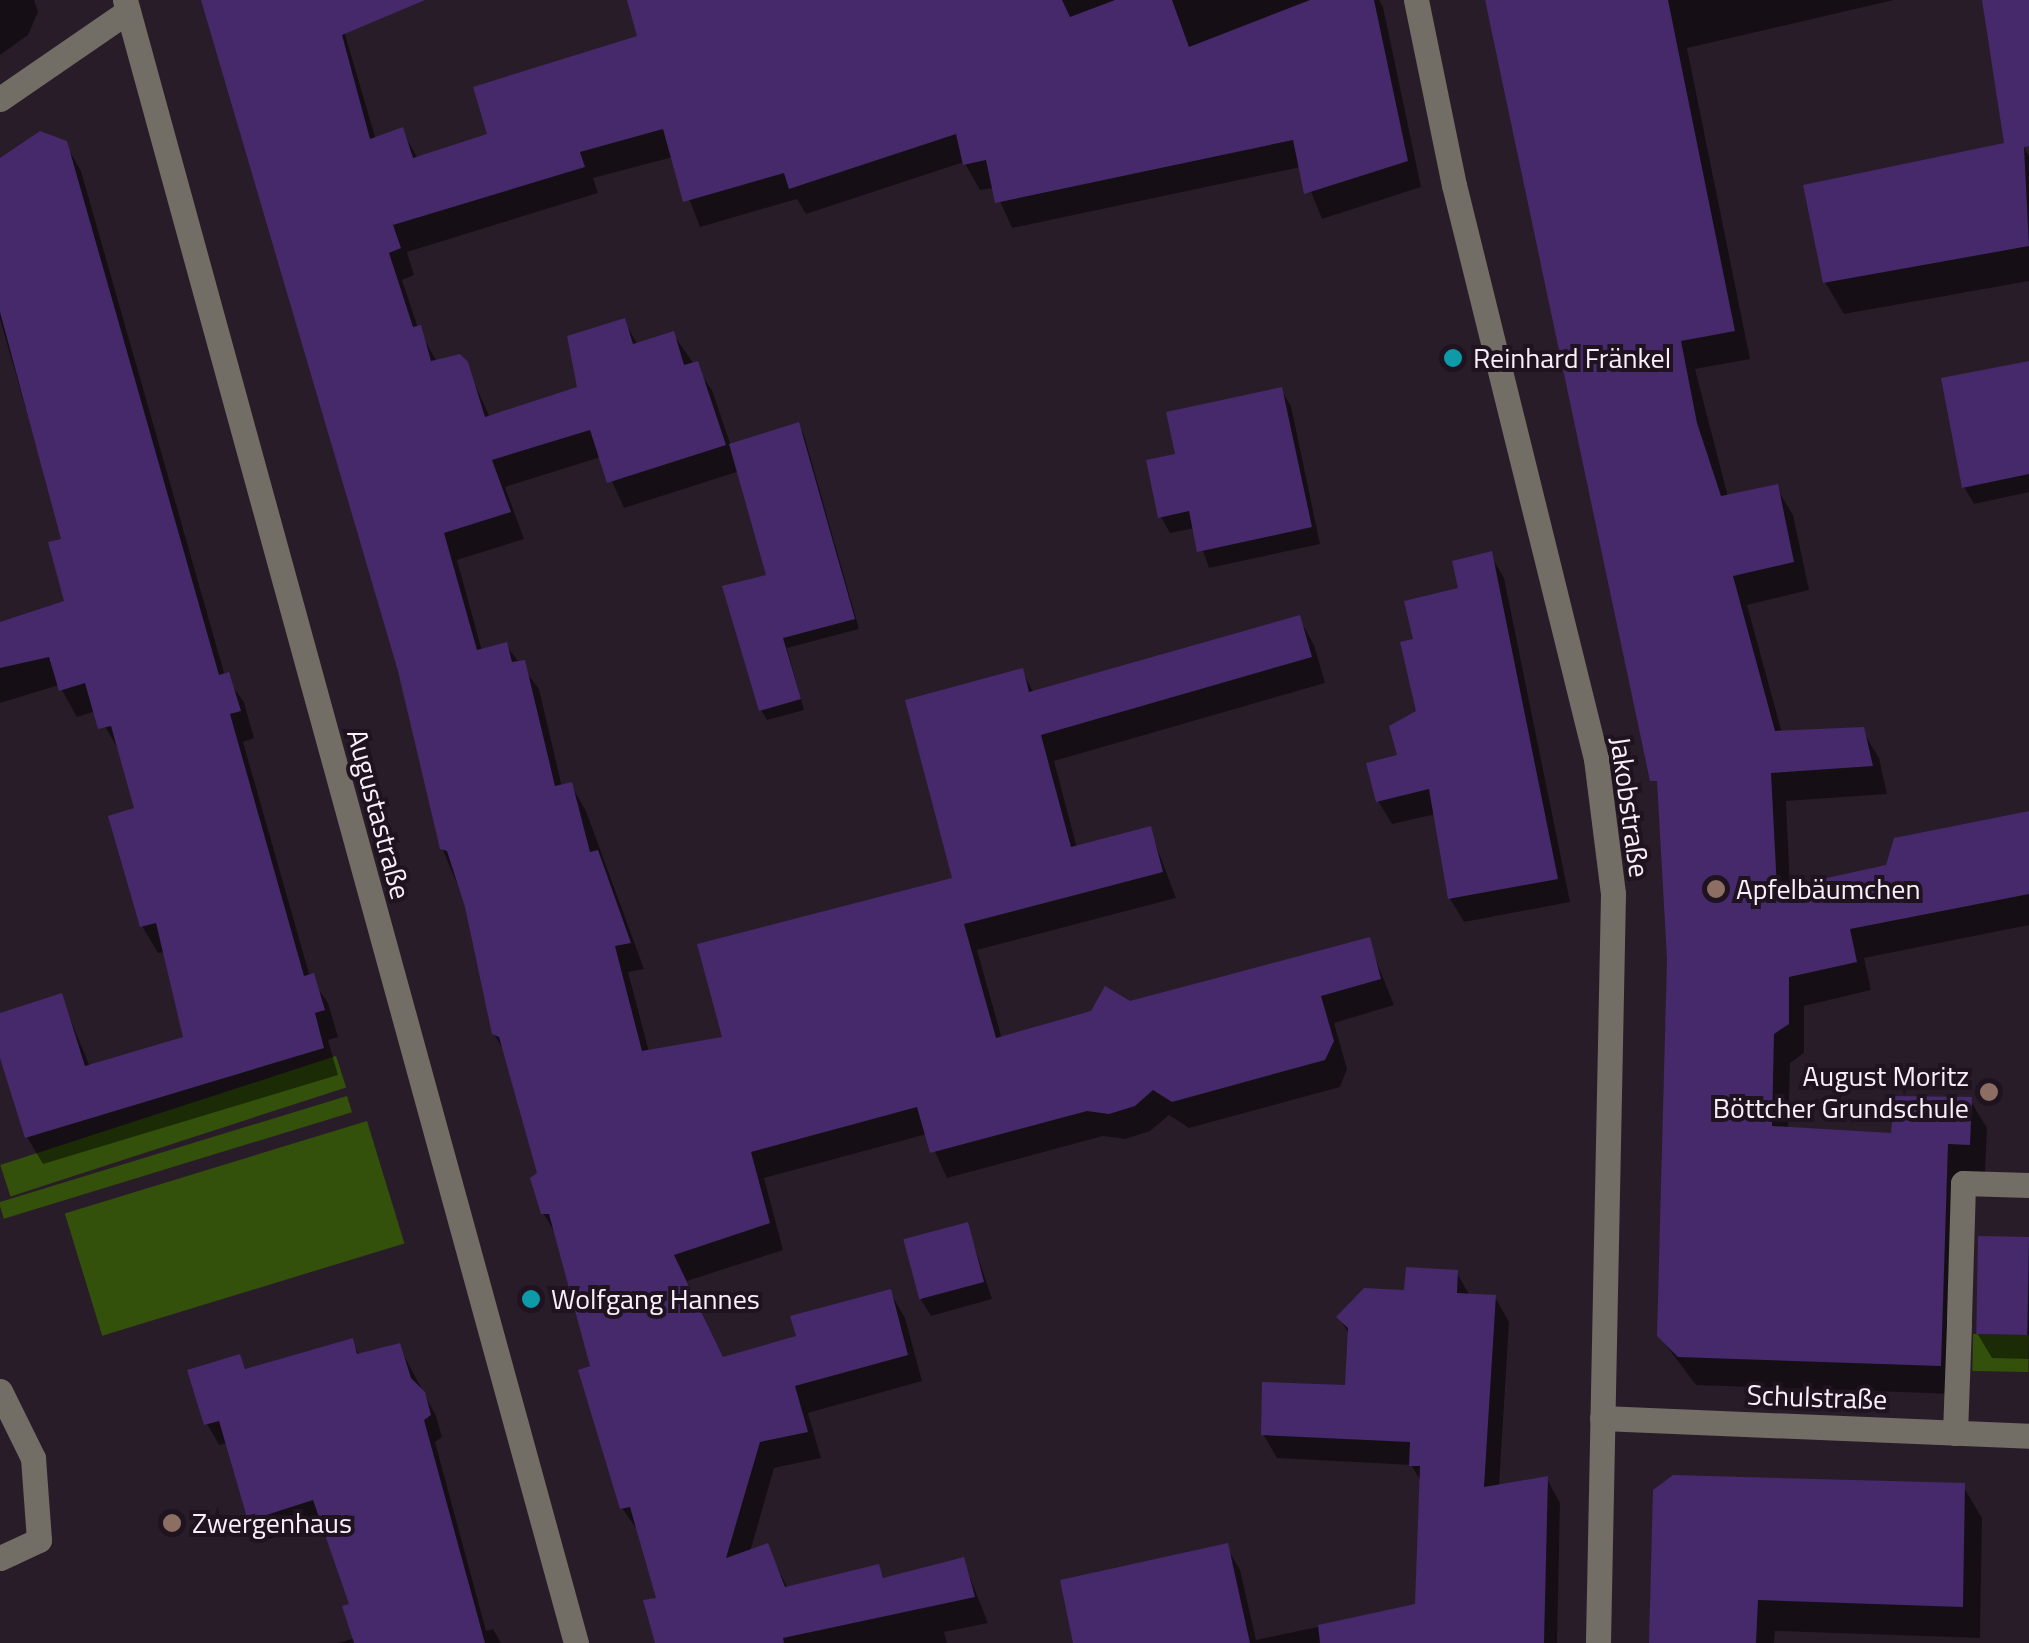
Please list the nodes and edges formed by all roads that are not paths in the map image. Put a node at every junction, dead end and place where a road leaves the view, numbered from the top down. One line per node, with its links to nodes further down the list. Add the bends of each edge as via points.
1 (1416, 0): 6 (street, Jakobstraße, via 1454,185 1596,758 1613,894 1616,999)
2 (126, 5): 3 (street); 10 (street, Augustastraße)
3 (0, 99)
4 (2029, 1185): 7 (street, via 1963,1183)
5 (0, 1391): 9 (street, via 32,1458 39,1540)
6 (1602, 1418): 7 (street, Schulstraße); 11 (street, Jakobstraße)
7 (1955, 1433): 8 (street, Schulstraße)
8 (2029, 1436)
9 (0, 1558)
10 (576, 1643)
11 (1598, 1643)

